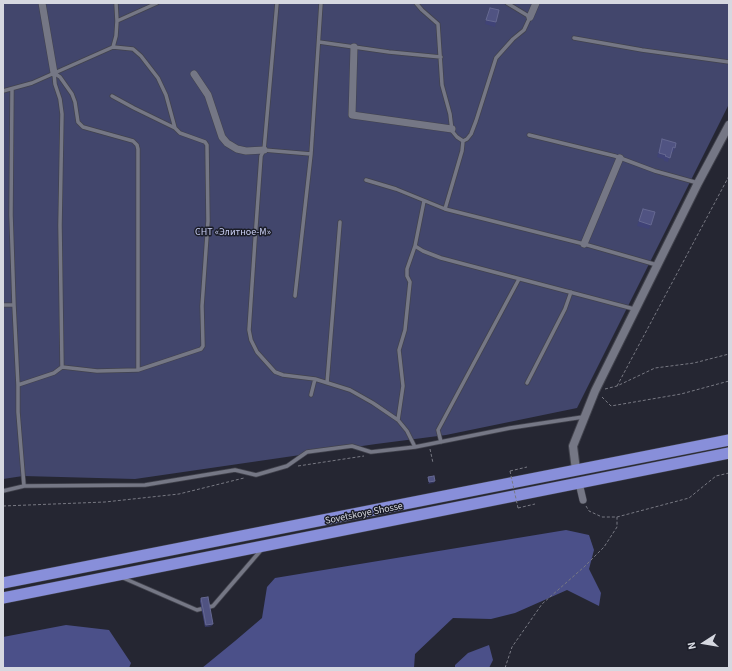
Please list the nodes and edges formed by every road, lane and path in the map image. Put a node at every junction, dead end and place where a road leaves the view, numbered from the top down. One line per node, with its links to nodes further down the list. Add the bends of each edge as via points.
1 (42, 3): 17 (street)
2 (116, 3): 10 (lane)
3 (157, 3): 10 (lane)
4 (277, 3): 27 (lane)
5 (321, 3): 12 (lane)
6 (416, 3): 15 (lane, via 438,24)
7 (507, 3): 9 (lane)
8 (536, 3): 9 (street)
9 (530, 17): 26 (lane, via 524,30 496,58 471,134)
10 (117, 21): 13 (lane)
11 (574, 38): 16 (lane)
12 (319, 42): 14 (lane); 28 (lane)
13 (113, 47): 17 (lane); 23 (lane, via 133,50 158,78 166,95)
14 (354, 47): 15 (lane); 24 (street, via 352,115)
15 (441, 57): 24 (lane, via 440,73)
16 (729, 62)
17 (54, 73): 19 (lane); 46 (lane, via 62,114); 47 (lane, via 72,94 78,122 83,127 134,141 137,145)
18 (194, 74): 27 (street, via 208,95 222,137 227,143 246,151)
19 (12, 89): 20 (lane); 43 (lane, via 11,215)
20 (3, 91)
21 (112, 96): 23 (lane)
22 (729, 125): 32 (street)
23 (175, 128): 47 (lane, via 180,133 207,145 208,221 202,306 203,346 201,349)
24 (452, 129): 26 (lane)
25 (529, 136): 29 (lane)
26 (463, 141): 34 (lane)
27 (264, 150): 28 (lane); 48 (lane, via 261,156 250,335 257,352 275,372)
28 (311, 154): 41 (lane)
29 (620, 158): 32 (lane); 36 (street)
30 (729, 176): 53 (path)
31 (366, 180): 33 (lane)
32 (698, 183): 38 (street)
33 (424, 201): 34 (lane); 37 (lane)
34 (445, 209): 36 (lane)
35 (340, 222): 50 (lane)
36 (584, 244): 38 (lane)
37 (415, 246): 39 (lane, via 441,258); 57 (lane, via 407,269 410,282 405,330 399,350 403,386)
38 (657, 265): 44 (street)
39 (519, 279): 40 (lane); 59 (lane, via 438,430)
40 (571, 292): 44 (lane); 51 (lane)
41 (295, 296)
42 (3, 305): 43 (lane)
43 (14, 305): 52 (lane)
44 (636, 309): 54 (street)
45 (729, 354): 53 (path, via 694,363 655,368)
46 (62, 367): 47 (lane, via 97,371); 52 (lane)
47 (138, 370)
48 (315, 379): 50 (lane); 55 (lane)
49 (729, 381): 54 (path, via 681,394 611,406)
50 (327, 383): 57 (lane, via 350,390)
51 (527, 384)
52 (18, 385): 71 (lane)
53 (617, 386): 54 (path)
54 (595, 391): 56 (street)
55 (311, 395)
56 (584, 417): 59 (lane); 67 (street, via 574,446)
57 (398, 420): 60 (lane, via 407,431)
58 (729, 440): 67 (highway, Sovetskoye Shosse)
59 (441, 442): 60 (lane)
60 (414, 447): 62 (lane)
61 (430, 451): 64 (path)
62 (371, 452): 65 (path, via 362,457); 65 (lane, via 352,446 307,452)
63 (729, 453): 70 (highway, Sovetskoye Shosse)
64 (433, 463)
65 (287, 466): 69 (lane)
66 (527, 467): 74 (path, bridge, via 510,471 518,508)
67 (576, 470): 70 (highway); 79 (highway, Sovetskoye Shosse)
68 (729, 473): 76 (path, via 716,476 689,498)
69 (256, 474): 71 (lane, via 235,470 145,484); 75 (path, via 179,494 105,502)
70 (579, 483): 73 (street); 77 (highway, Sovetskoye Shosse)
71 (24, 486): 72 (lane)
72 (3, 491)
73 (583, 500): 76 (path, via 589,511 602,517)
74 (534, 504)
75 (3, 506)
76 (616, 517): 81 (path, via 618,527 604,547 542,604 512,647)
77 (265, 546): 78 (highway, Sovetskoye Shosse); 78 (lane, via 213,606 197,610)
78 (117, 575): 80 (highway, Sovetskoye Shosse)
79 (3, 583)
80 (3, 598)
81 (505, 668)

